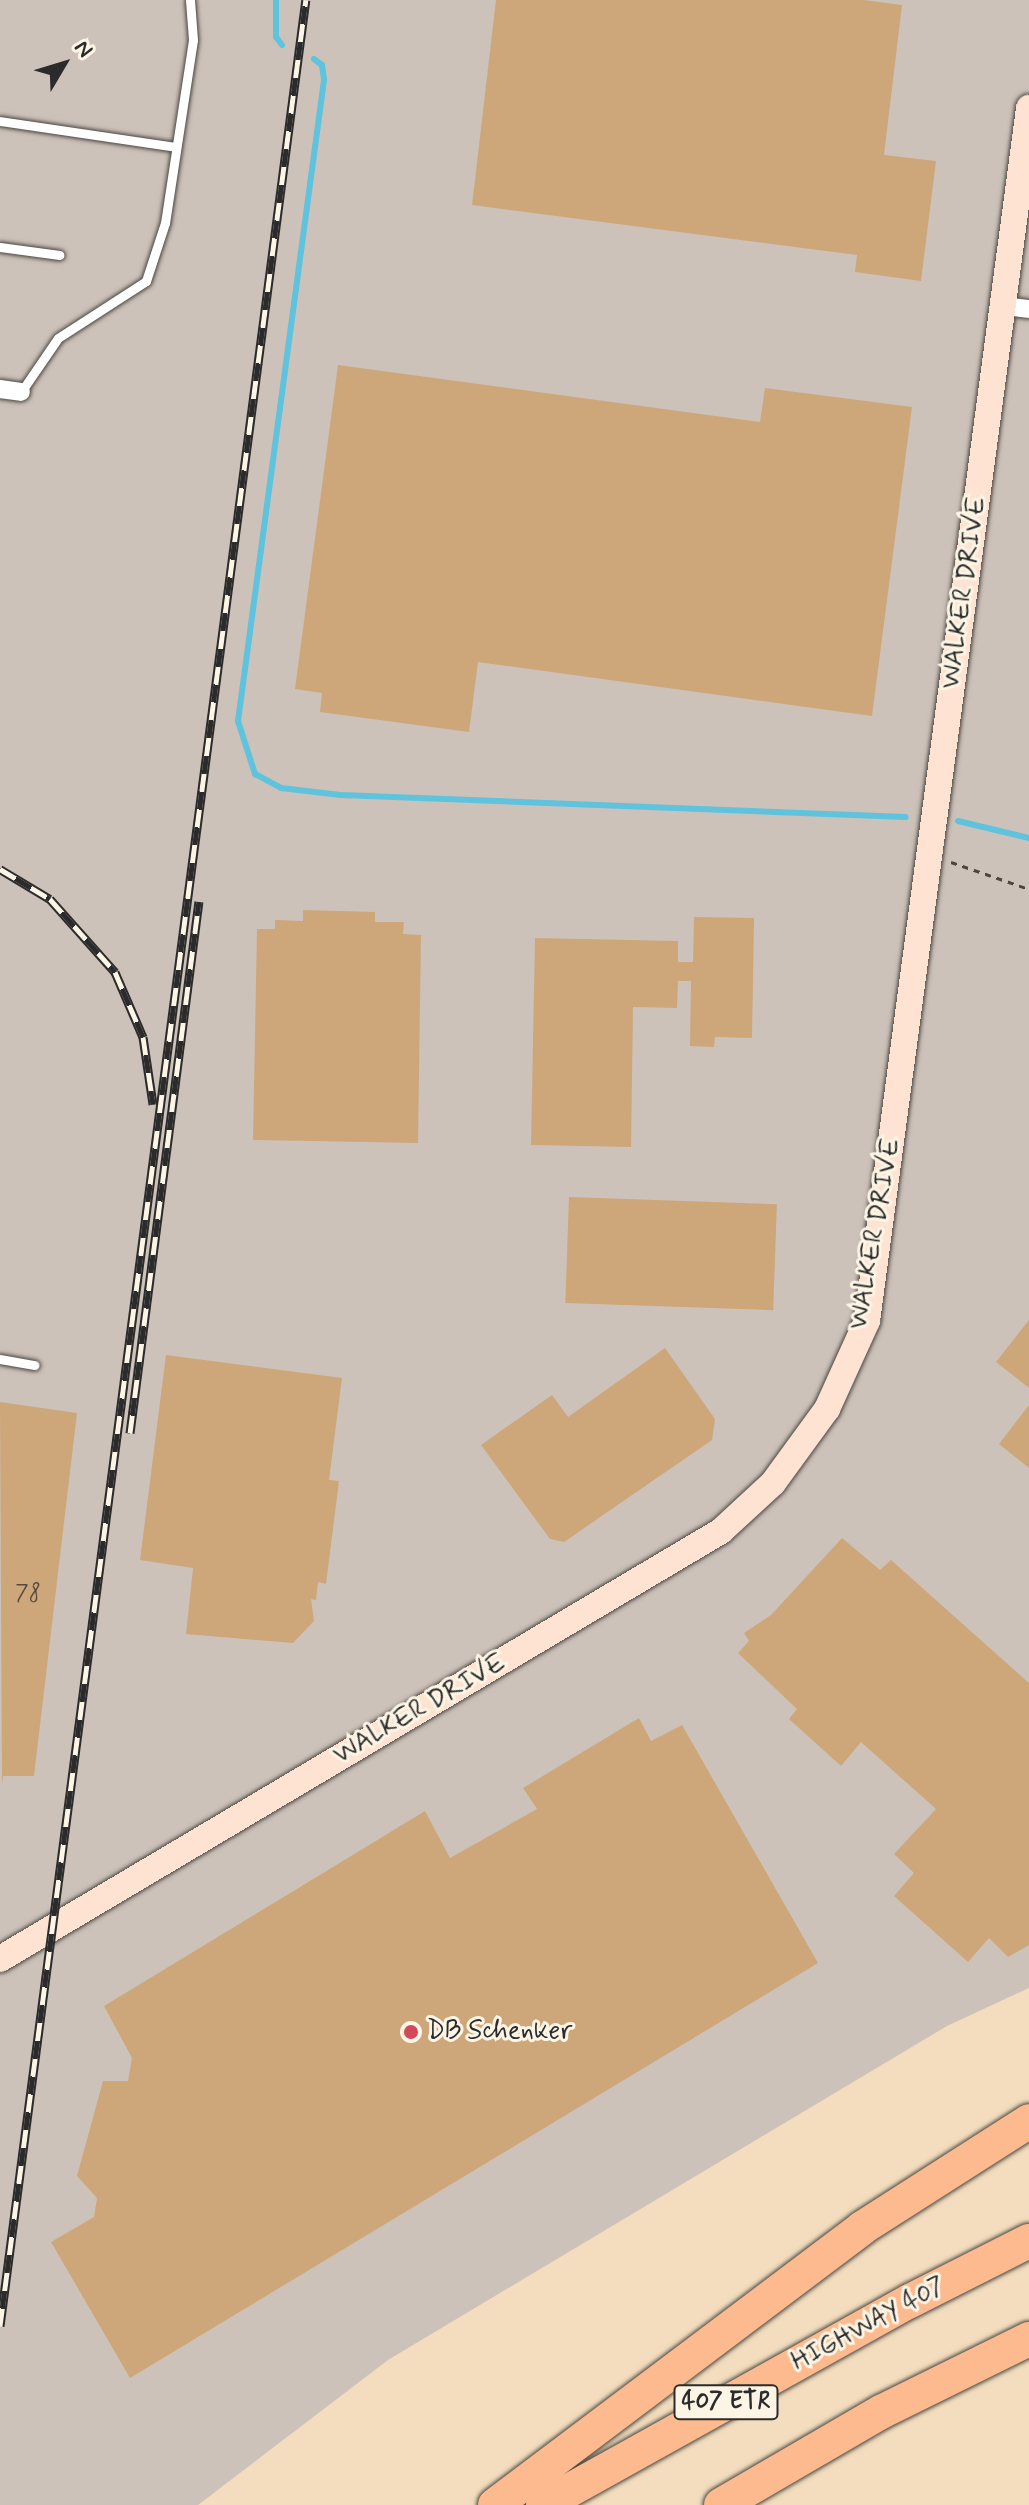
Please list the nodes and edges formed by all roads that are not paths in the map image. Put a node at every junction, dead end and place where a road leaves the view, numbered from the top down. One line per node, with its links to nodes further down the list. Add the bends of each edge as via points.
1 (190, 0): 4 (lane, via 193,40)
2 (1029, 108): 7 (street, WALKER DRIVE)
3 (0, 121): 4 (lane)
4 (176, 147): 9 (lane, via 165,223 146,281 58,338)
5 (0, 247): 6 (lane)
6 (59, 255)
7 (1017, 307): 12 (street, WALKER DRIVE, via 928,854 867,1321 827,1409 773,1483 721,1531)
8 (0, 389): 9 (street)
9 (21, 392)
10 (0, 1359): 11 (lane)
11 (34, 1365)
12 (0, 1959)
13 (1029, 2121): 16 (highway, via 862,2228)
14 (1029, 2241): 17 (highway, HIGHWAY 407 / 407 ETR, via 910,2301)
15 (1029, 2339): 18 (highway, via 881,2412)
16 (495, 2505)
17 (543, 2505)
18 (721, 2505)

